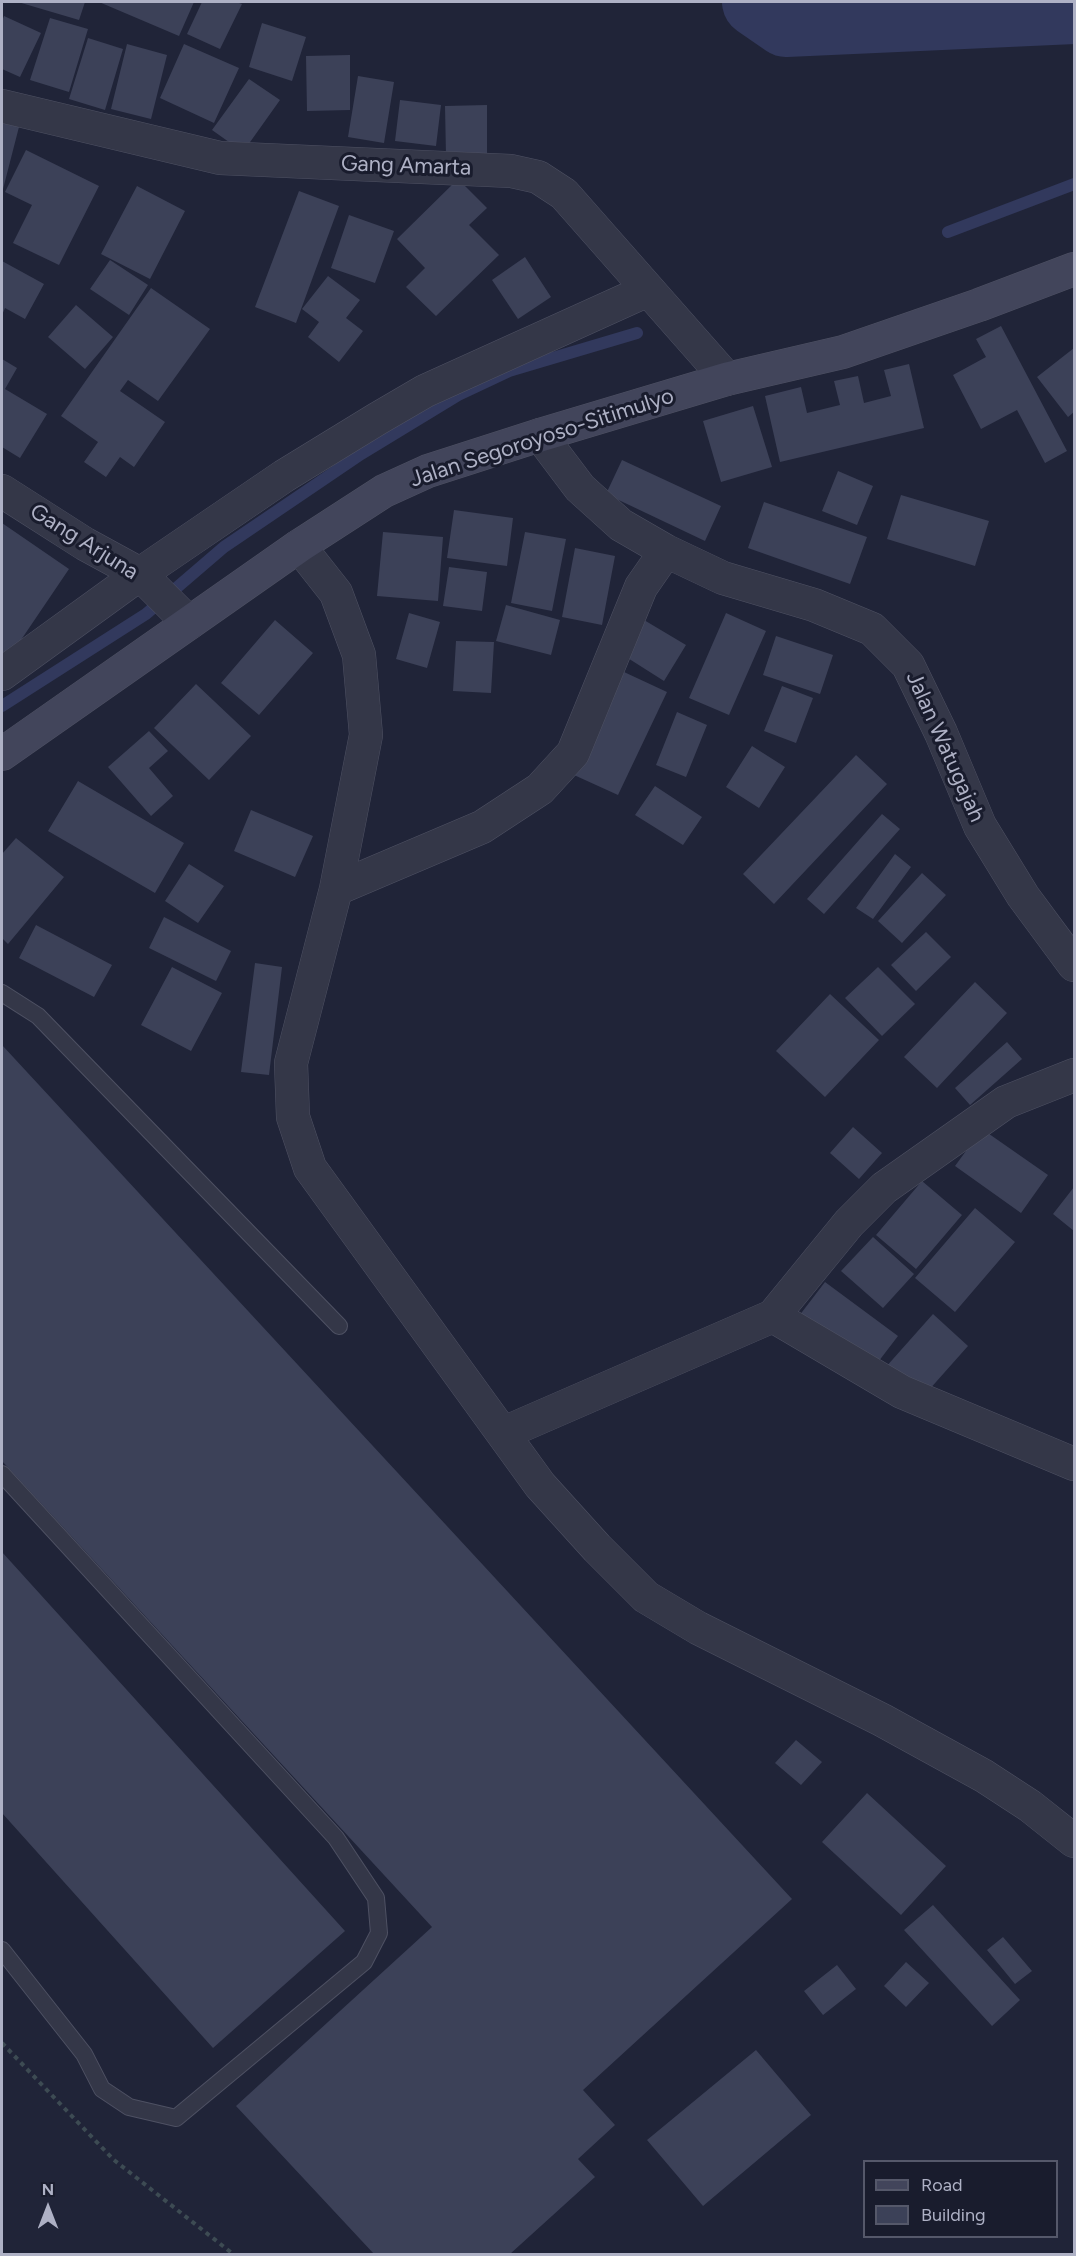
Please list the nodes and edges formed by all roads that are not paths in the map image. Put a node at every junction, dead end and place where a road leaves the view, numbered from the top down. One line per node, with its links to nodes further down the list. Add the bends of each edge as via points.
1 (2, 106): 3 (street, Gang Amarta, via 220,158 511,171 538,177 564,194)
2 (1074, 269): 4 (main road, Jalan Segoroyoso-Sitimulyo, via 843,352)
3 (648, 290): 4 (street, Gang Amarta); 9 (street, via 425,391 284,476)
4 (727, 379): 5 (main road, Jalan Segoroyoso-Sitimulyo)
5 (540, 435): 7 (main road, Jalan Segoroyoso-Sitimulyo, via 428,471 384,491); 8 (street, Jalan Watugajah, via 589,495 621,525)
6 (2, 491): 9 (street, Gang Arjuna)
7 (299, 546): 10 (main road, Jalan Segoroyoso-Sitimulyo); 13 (street, via 336,593 359,655 366,735)
8 (666, 551): 13 (street, via 641,587 573,753 540,789 482,827); 14 (street, Jalan Watugajah, via 723,578 814,605 872,629 908,664 980,826 1023,896)
9 (140, 574): 10 (street, Gang Arjuna); 11 (street)
10 (189, 623): 12 (main road, Jalan Segoroyoso-Sitimulyo)
11 (2, 674)
12 (2, 754)
13 (336, 889): 19 (street, via 291,1063 293,1117 310,1168)
14 (1074, 965)
15 (2, 993): 18 (lane, via 38,1017)
16 (1074, 1075): 17 (street, via 1006,1102 884,1188 849,1223)
17 (773, 1316): 19 (street); 20 (street, via 902,1392)
18 (339, 1326)
19 (504, 1433): 22 (street, via 540,1485 646,1597 698,1628 984,1776)
20 (1074, 1464)
21 (2, 1474): 23 (lane, via 336,1838 376,1898 379,1933 364,1962 176,2118 129,2107 102,2089 84,2054)
22 (1074, 1841)
23 (2, 1950)

